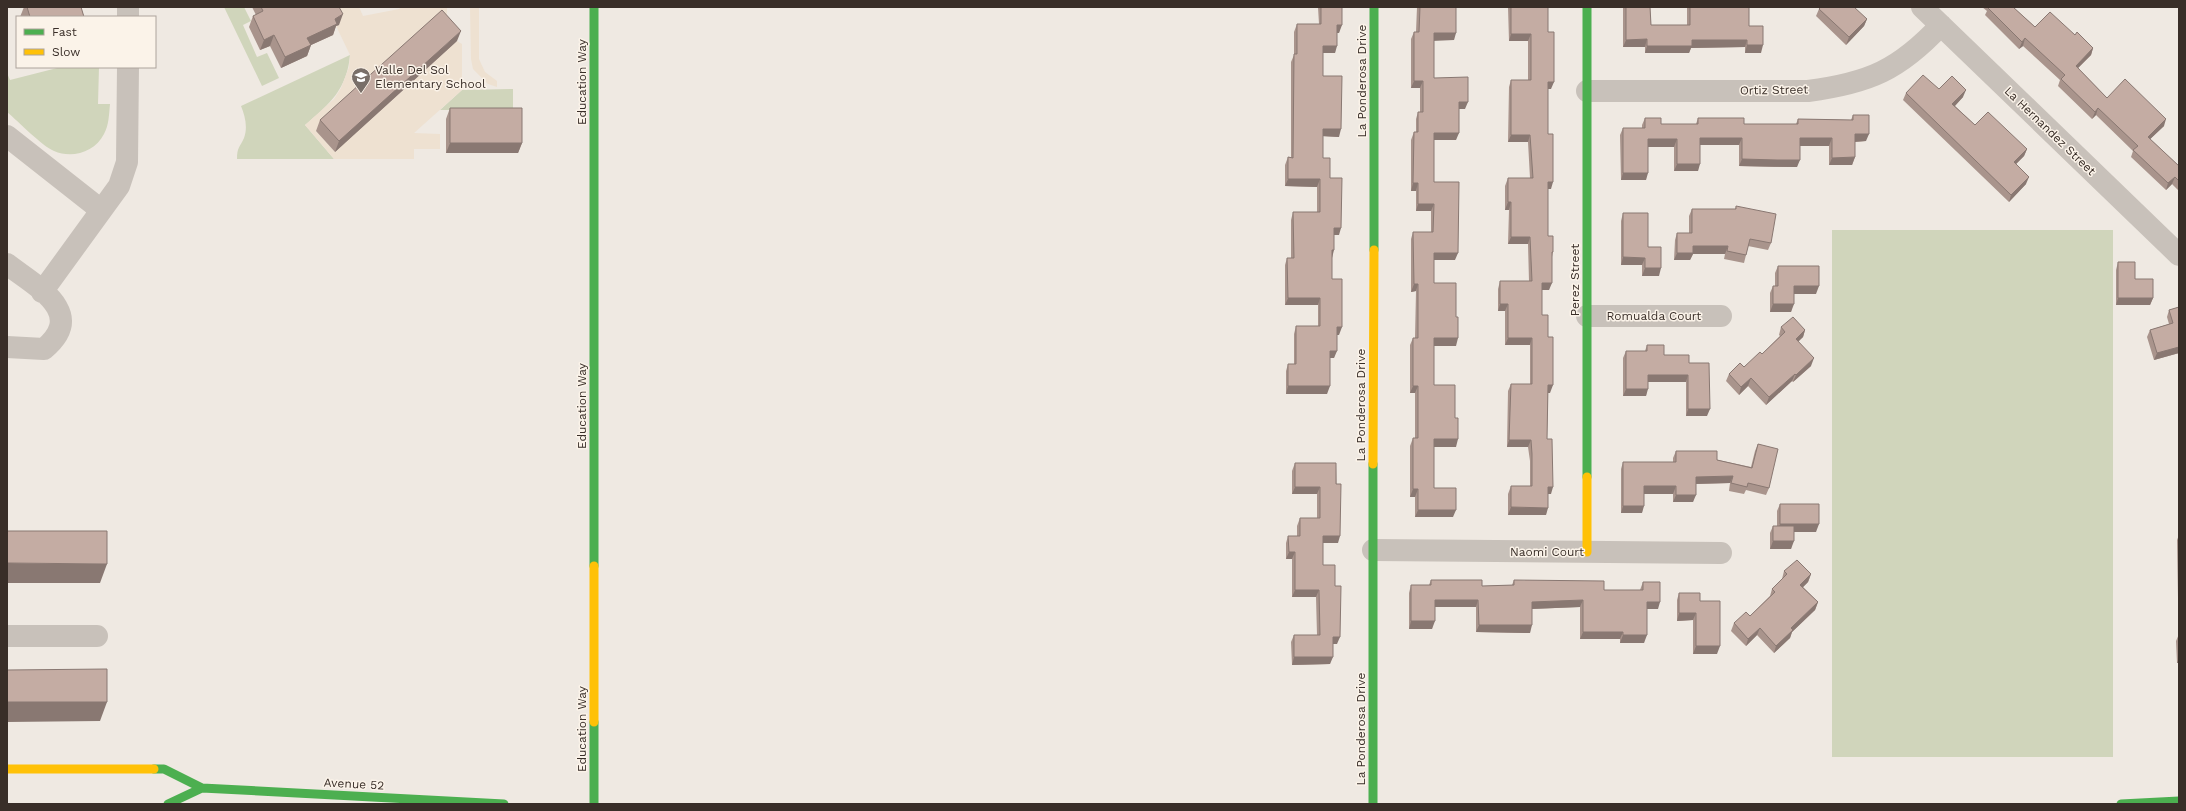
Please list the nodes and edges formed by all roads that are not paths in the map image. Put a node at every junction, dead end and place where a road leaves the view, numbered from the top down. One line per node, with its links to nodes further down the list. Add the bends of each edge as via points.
1 (594, 7): 26 (street, Education Way)
2 (1374, 7): 16 (street, La Ponderosa Drive)
3 (1587, 7): 7 (street, Perez Street)
4 (1922, 7): 5 (street, La Hernandez Street)
5 (1941, 25): 7 (street, Ortiz Street, via 1919,48 1895,65 1869,78 1838,87 1808,91); 10 (street, La Hernandez Street)
6 (128, 68): 9 (street, via 127,162 119,186)
7 (1587, 91): 13 (street, Perez Street)
8 (7, 136): 9 (street)
9 (101, 210): 12 (street)
10 (2179, 255)
11 (7, 264): 12 (street)
12 (42, 292): 15 (street, via 53,299 59,309 61,325 55,340 44,349)
13 (1587, 316): 14 (street, Romualda Court); 17 (street, Perez Street)
14 (1721, 316)
15 (7, 348)
16 (1373, 550): 17 (street, Naomi Court); 27 (street, La Ponderosa Drive)
17 (1587, 552): 18 (street, Naomi Court)
18 (1721, 553)
19 (7, 636): 20 (street)
20 (97, 636)
21 (7, 769): 22 (street, Avenue 52, via 164,769)
22 (202, 788): 24 (street, Avenue 52); 25 (street, Avenue 52)
23 (2179, 801): 28 (street)
24 (168, 804)
25 (504, 804)
26 (594, 804)
27 (1373, 804)
28 (2121, 804)

